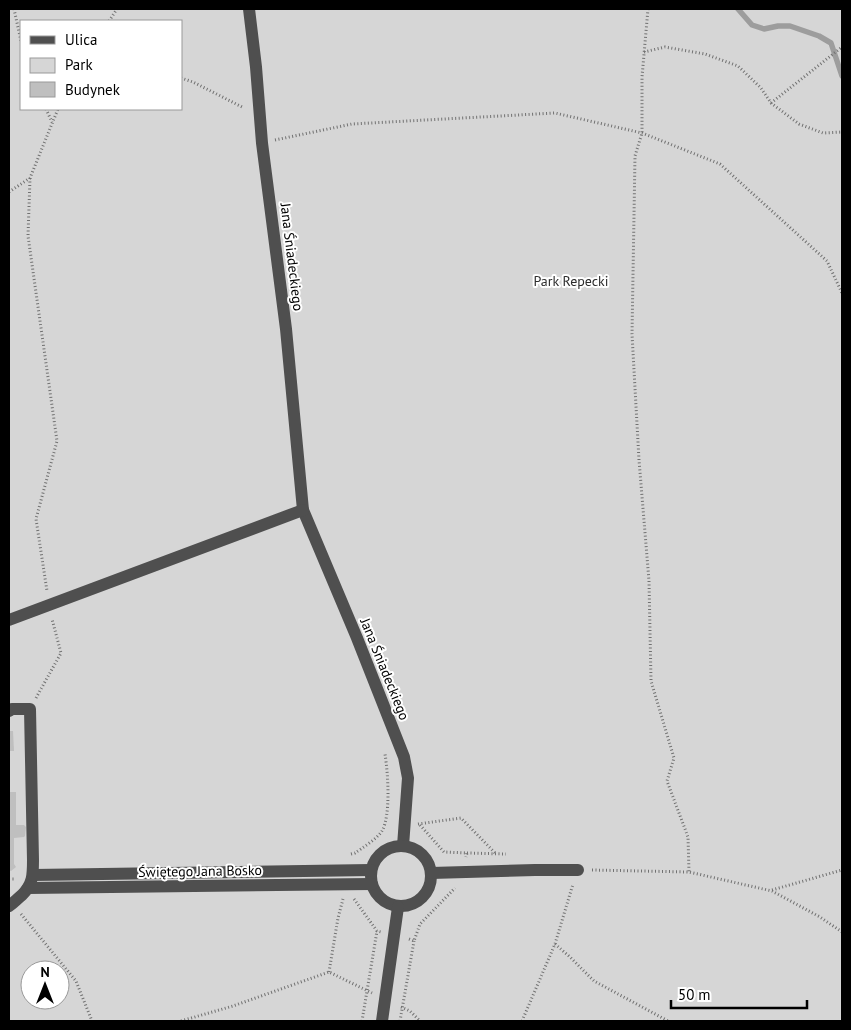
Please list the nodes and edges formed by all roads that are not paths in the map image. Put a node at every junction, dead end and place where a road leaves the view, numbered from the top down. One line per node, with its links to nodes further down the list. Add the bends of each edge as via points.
1 (249, 9): 2 (lane, Jana Śniadeckiego, via 262,143 286,328)
2 (303, 510): 3 (lane); 5 (lane, Jana Śniadeckiego, via 404,757 408,778)
3 (9, 620)
4 (9, 710): 9 (lane, via 30,710)
5 (403, 846): 6 (lane, via 386,849 374,861); 8 (lane, via 419,851)
6 (371, 870): 9 (lane, Świętego Jana Bosko); 10 (lane)
7 (578, 870): 8 (lane)
8 (431, 873): 12 (lane, via 431,882 423,898)
9 (33, 875): 11 (lane)
10 (372, 884): 11 (lane, Świętego Jana Bosko, via 347,887); 12 (lane, via 382,900)
11 (28, 888): 13 (lane, via 12,904)
12 (398, 907): 14 (lane)
13 (14, 909)
14 (382, 1021)

